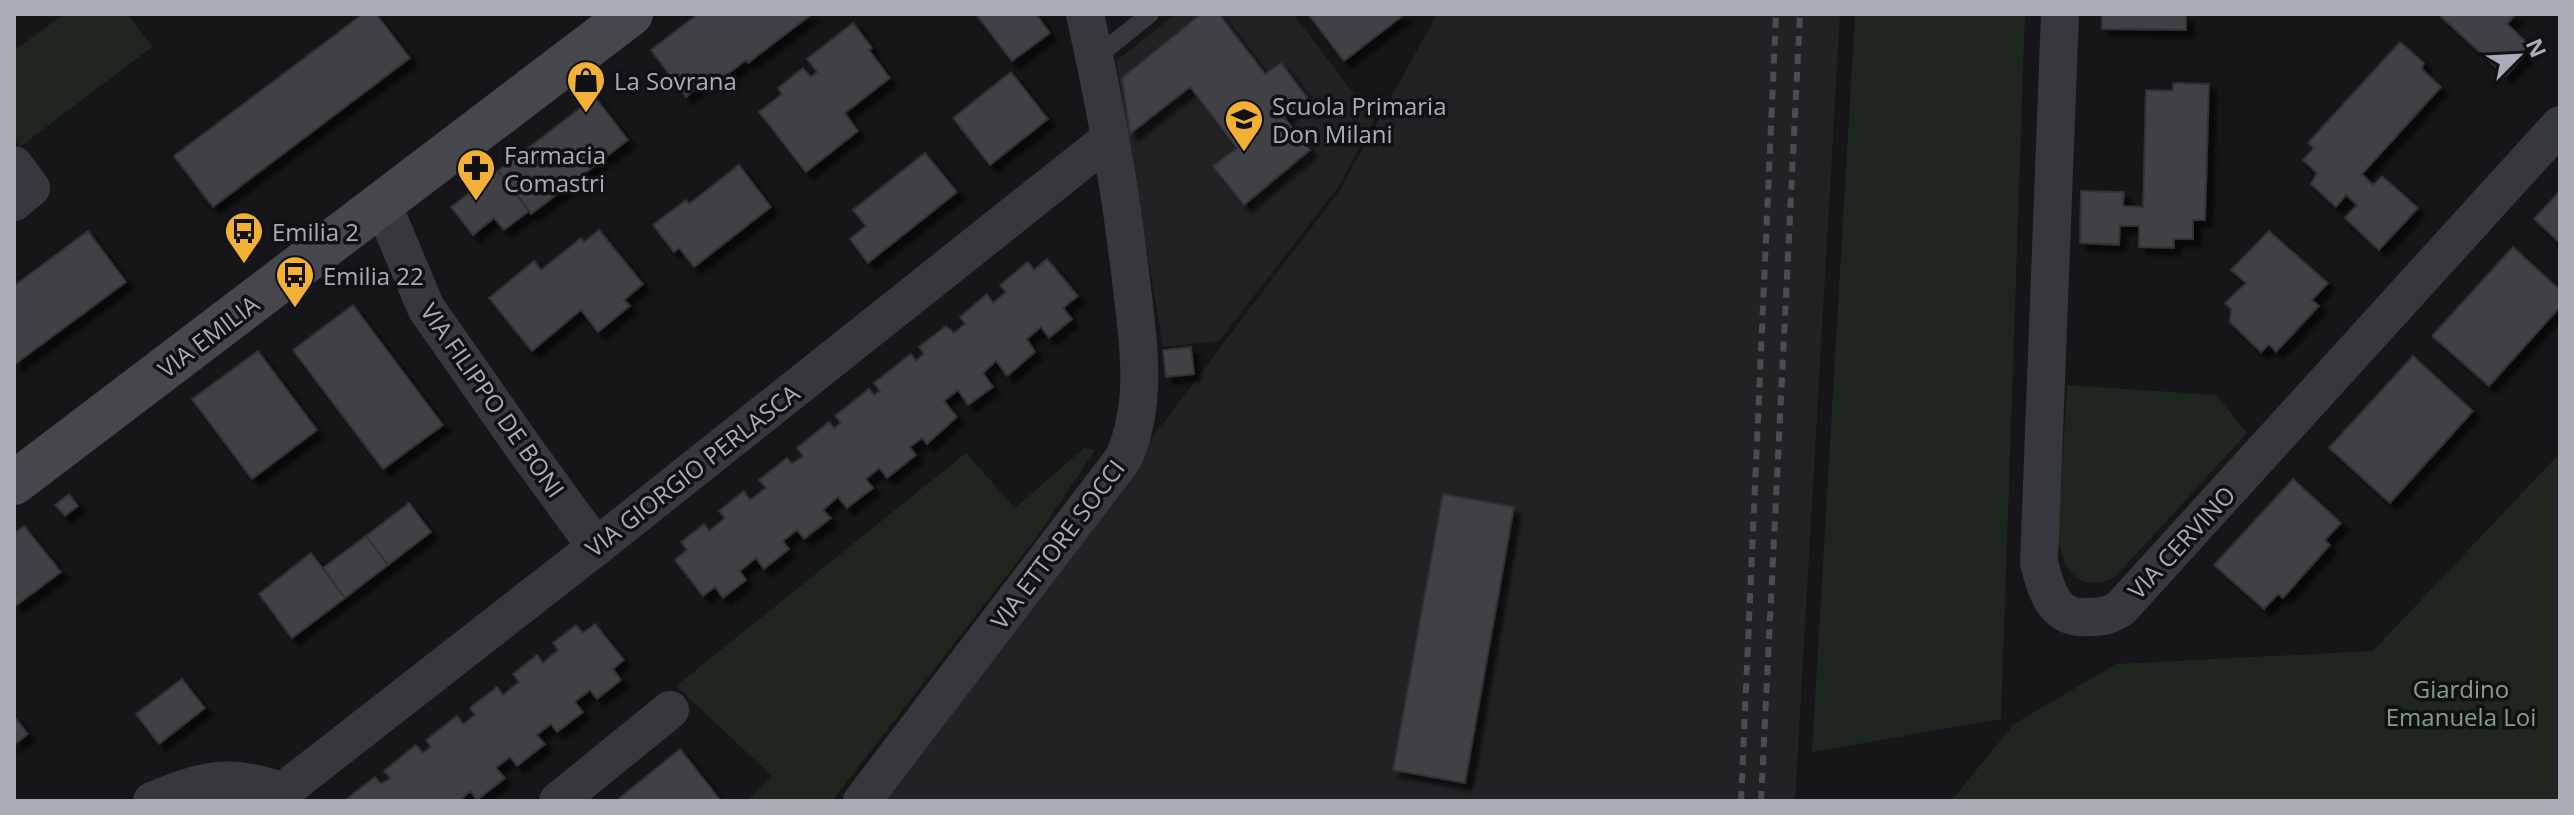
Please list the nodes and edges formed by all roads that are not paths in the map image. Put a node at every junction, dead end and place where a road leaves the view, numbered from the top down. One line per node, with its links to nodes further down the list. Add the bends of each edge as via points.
1 (631, 14): 10 (main road, VIA EMILIA)
2 (1085, 14): 5 (street, VIA ETTORE SOCCI)
3 (1150, 14): 5 (lane)
4 (2060, 14): 6 (street, VIA CERVINO, via 2039,563 2058,608 2075,618 2111,615 2121,608)
5 (1095, 58): 7 (street, VIA ETTORE SOCCI)
6 (2560, 125)
7 (1109, 139): 12 (street, VIA GIORGIO PERLASCA); 17 (street, VIA ETTORE SOCCI, via 1138,341 1138,400 1129,445)
8 (14, 165): 9 (street, via 31,188)
9 (14, 202)
10 (382, 203): 11 (main road, VIA EMILIA); 12 (street, VIA FILIPPO DE BONI, via 426,308)
11 (14, 483)
12 (596, 547): 14 (street, VIA GIORGIO PERLASCA)
13 (670, 710): 16 (street)
14 (285, 796): 15 (street, via 257,782 212,780)
15 (152, 801)
16 (558, 801)
17 (862, 801)

